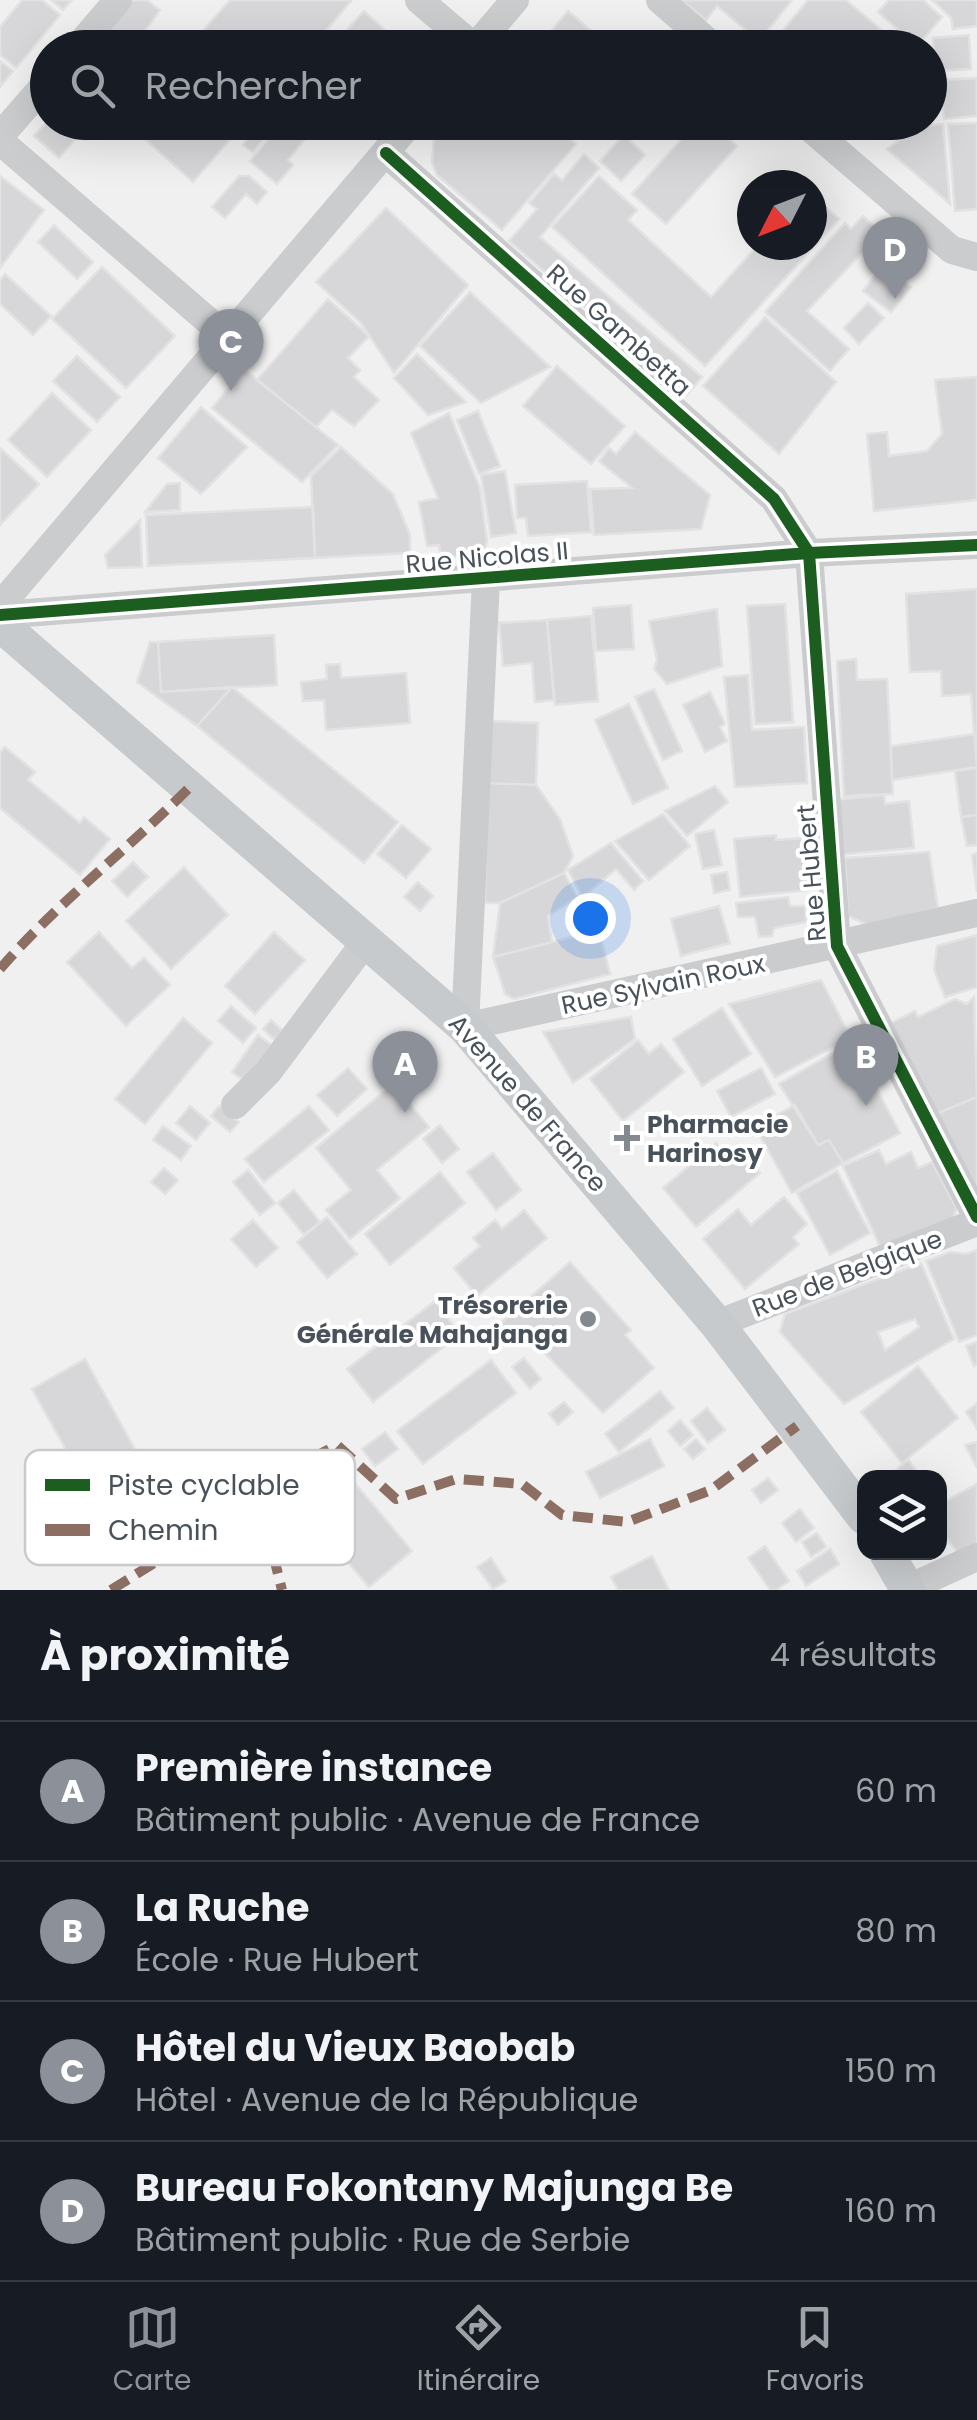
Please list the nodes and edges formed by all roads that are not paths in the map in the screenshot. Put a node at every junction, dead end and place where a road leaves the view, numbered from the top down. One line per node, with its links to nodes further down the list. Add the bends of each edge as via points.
1 (118, 0): 5 (street)
2 (419, 0): 6 (street)
3 (516, 0): 7 (street)
4 (660, 0): 8 (street)
5 (92, 30)
6 (453, 30)
7 (490, 30)
8 (694, 30)
9 (30, 103): 10 (street)
10 (0, 139): 15 (street)
11 (396, 140): 13 (street)
12 (824, 140): 14 (street, via 952,250)
13 (386, 153): 15 (street); 17 (street, Rue Gambetta, via 774,500)
14 (977, 257)
15 (228, 338): 19 (street)
16 (977, 545): 17 (street, Rue Nicolas II)
17 (808, 553): 18 (street, Rue Nicolas II); 24 (street, Rue Hubert)
18 (486, 579): 20 (street, Rue Nicolas II); 25 (street)
19 (0, 606)
20 (0, 615)
21 (0, 624): 23 (main road, Avenue de France)
22 (977, 912): 24 (street, Rue Sylvain Roux)
23 (366, 940): 25 (main road, Avenue de France); 26 (street)
24 (837, 946): 25 (street, Rue Sylvain Roux); 27 (street, Rue Hubert)
25 (465, 1027): 28 (main road, Avenue de France)
26 (235, 1106)
27 (977, 1220): 28 (street, Rue de Belgique)
28 (718, 1324): 29 (main road, Avenue de France)
29 (857, 1509)
30 (977, 1557): 32 (street)
31 (890, 1560): 32 (main road)
32 (907, 1590)

